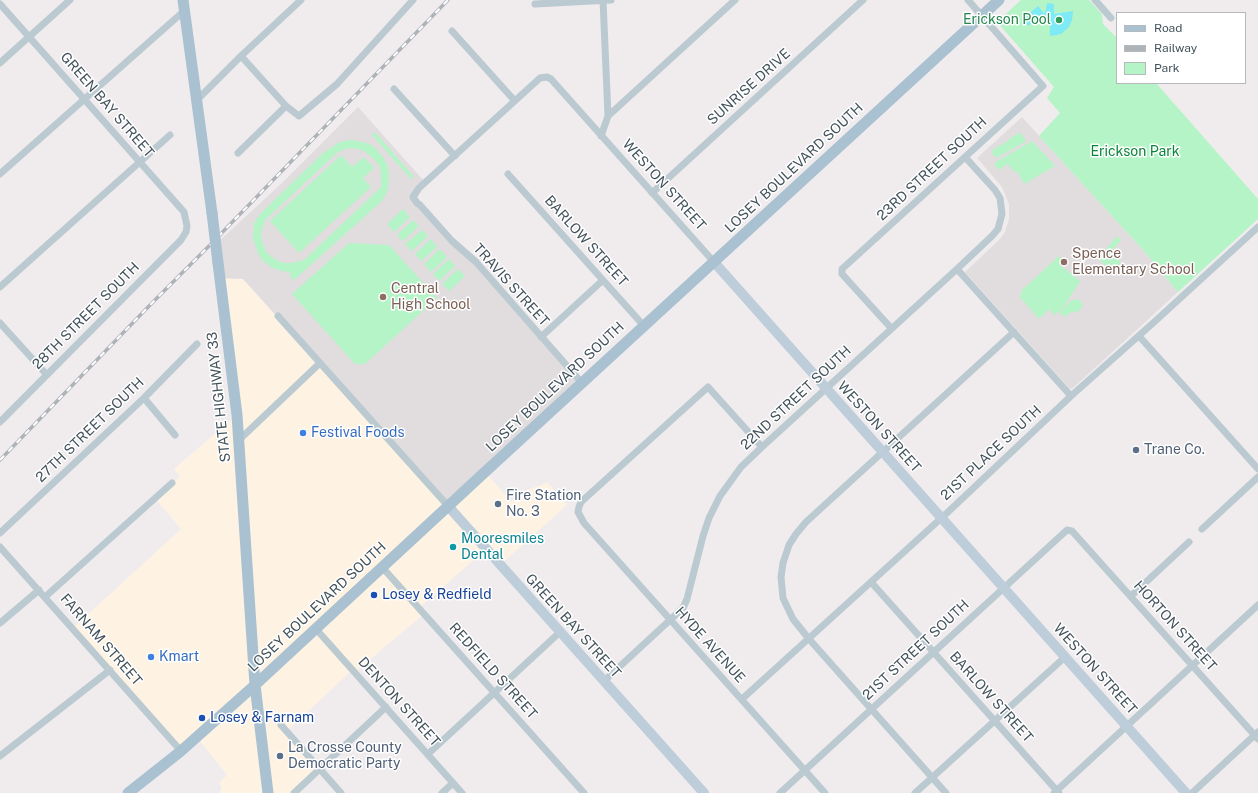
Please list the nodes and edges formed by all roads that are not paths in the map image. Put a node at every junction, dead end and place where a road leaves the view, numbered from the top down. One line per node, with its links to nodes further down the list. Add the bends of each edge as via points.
1 (70, 0): 17 (street)
2 (301, 0): 18 (street)
3 (413, 0): 24 (street, via 337,84 299,116)
4 (603, 0): 5 (street); 12 (street); 25 (street)
5 (611, 0)
6 (734, 0): 25 (street)
7 (863, 0): 34 (street, SUNRISE DRIVE)
8 (968, 0): 14 (street)
9 (999, 0): 14 (main road, LOSEY BOULEVARD SOUTH)
10 (1095, 0): 15 (street)
11 (0, 4): 17 (street, GREEN BAY STREET)
12 (535, 4)
13 (184, 5): 21 (street); 22 (main road, STATE HIGHWAY 33)
14 (982, 16): 30 (street, 23RD STREET SOUTH, via 1043,86); 37 (main road, LOSEY BOULEVARD SOUTH)
15 (1111, 18)
16 (452, 31): 23 (street)
17 (29, 37): 19 (street); 21 (street, GREEN BAY STREET)
18 (241, 56): 22 (street); 24 (street)
19 (0, 63)
20 (394, 89): 29 (street)
21 (84, 99): 31 (street, GREEN BAY STREET); 32 (street)
22 (197, 100): 57 (main road, STATE HIGHWAY 33, bridge)
23 (514, 100): 27 (street, WESTON STREET, via 541,77 547,77); 29 (street)
24 (286, 106): 28 (street)
25 (608, 116): 27 (street)
26 (170, 135): 31 (street)
27 (601, 136): 34 (street, WESTON STREET)
28 (238, 153)
29 (455, 156): 47 (street, TRAVIS STREET, via 416,191 414,198 452,241 476,262)
30 (965, 157): 38 (street, 22ND STREET SOUTH, via 995,190 1000,198 1002,214 998,229); 44 (street, 23RD STREET SOUTH, via 842,269 842,274)
31 (139, 163): 35 (street, GREEN BAY STREET, via 184,212); 40 (street)
32 (0, 174)
33 (508, 174): 39 (street, BARLOW STREET)
34 (652, 193): 37 (street, WESTON STREET)
35 (187, 226): 50 (street, 28TH STREET SOUTH, via 181,240)
36 (1258, 227): 46 (street, 21ST PLACE SOUTH)
37 (714, 262): 43 (main road, LOSEY BOULEVARD SOUTH); 52 (street, WESTON STREET)
38 (957, 269): 44 (street, 22ND STREET SOUTH); 45 (street)
39 (603, 280): 43 (street, BARLOW STREET); 47 (street)
40 (0, 287)
41 (278, 316): 49 (street, GREEN BAY STREET)
42 (0, 323): 50 (street)
43 (644, 326): 51 (main road, LOSEY BOULEVARD SOUTH)
44 (891, 328): 52 (street, 22ND STREET SOUTH)
45 (1014, 332): 53 (street); 59 (street)
46 (1139, 336): 53 (street, 21ST PLACE SOUTH); 60 (street)
47 (541, 337): 51 (street, TRAVIS STREET)
48 (196, 344): 54 (street, 27TH STREET SOUTH)
49 (320, 363): 57 (street); 63 (street, GREEN BAY STREET)
50 (46, 375): 55 (street, 28TH STREET SOUTH)
51 (582, 383): 63 (main road, LOSEY BOULEVARD SOUTH)
52 (826, 388): 58 (street, 22ND STREET SOUTH); 59 (street, WESTON STREET)
53 (1071, 396): 64 (street, 21ST PLACE SOUTH)
54 (144, 398): 56 (street); 67 (street, 27TH STREET SOUTH)
55 (0, 422)
56 (175, 435)
57 (239, 440): 87 (main road, STATE HIGHWAY 33)
58 (762, 446): 77 (street, 22ND STREET SOUTH, via 736,473 715,505 702,536 687,599 683,608); 77 (street, HYDE AVENUE, via 708,387 581,502 578,512 584,523)
59 (883, 452): 64 (street, WESTON STREET); 81 (street, via 806,522 792,539 786,553 782,570 783,598 793,619)
60 (1258, 469)
61 (1258, 477): 65 (street)
62 (172, 483): 75 (street)
63 (448, 506): 70 (main road, LOSEY BOULEVARD SOUTH); 80 (street, GREEN BAY STREET)
64 (941, 518): 71 (street, 21ST PLACE SOUTH); 72 (street, WESTON STREET)
65 (1202, 529)
66 (1072, 531): 72 (street, 21ST STREET SOUTH, via 1067,530); 74 (street, HORTON STREET)
67 (0, 533)
68 (1189, 542): 74 (street)
69 (0, 547): 73 (street, FARNAM STREET)
70 (382, 567): 79 (main road, LOSEY BOULEVARD SOUTH); 88 (street, REDFIELD STREET)
71 (871, 582): 81 (street, 21ST PLACE SOUTH); 82 (street, BARLOW STREET)
72 (1003, 588): 82 (street, 21ST STREET SOUTH); 83 (street, WESTON STREET)
73 (40, 590): 75 (street, FARNAM STREET); 78 (street)
74 (1131, 596): 84 (street, HORTON STREET)
75 (45, 597): 85 (street, FARNAM STREET)
76 (1258, 605): 84 (street)
77 (671, 620): 86 (street, 22ND STREET SOUTH); 89 (street, HYDE AVENUE)
78 (0, 623)
79 (316, 628): 87 (main road, LOSEY BOULEVARD SOUTH); 90 (street, DENTON STREET)
80 (560, 632): 86 (street, GREEN BAY STREET); 88 (street)
81 (809, 639): 89 (street, 21ST PLACE SOUTH); 91 (street)
82 (933, 651): 91 (street, 21ST STREET SOUTH); 92 (street, BARLOW STREET)
83 (1065, 657): 92 (street); 94 (street, WESTON STREET)
84 (1193, 665): 94 (street); 95 (street, HORTON STREET)
85 (110, 670): 96 (street, FARNAM STREET); 98 (street)
86 (604, 681): 111 (street, GREEN BAY STREET)
87 (255, 685): 96 (main road, LOSEY BOULEVARD SOUTH); 105 (main road, STATE HIGHWAY 33)
88 (495, 692): 97 (street); 110 (street, REDFIELD STREET)
89 (742, 699): 100 (street, HYDE AVENUE)
90 (386, 707): 97 (street, DENTON STREET); 99 (street)
91 (871, 709): 100 (street, 21ST STREET SOUTH); 101 (street)
92 (995, 721): 101 (street); 103 (street, BARLOW STREET)
93 (281, 725): 99 (street)
94 (1127, 727): 103 (street); 116 (street, WESTON STREET)
95 (1257, 735): 117 (street)
96 (181, 751): 104 (main road, LOSEY BOULEVARD SOUTH)
97 (428, 754): 102 (street, DENTON STREET)
98 (0, 756)
99 (320, 768): 106 (street); 107 (street)
100 (805, 770): 112 (street, 21ST STREET SOUTH); 113 (street, HYDE AVENUE)
101 (932, 778): 114 (street); 115 (street)
102 (453, 783): 108 (street); 109 (street, DENTON STREET)
103 (1057, 792)
104 (128, 793)
105 (268, 793)
106 (294, 793)
107 (341, 793)
108 (442, 793)
109 (462, 793)
110 (584, 793)
111 (704, 793)
112 (780, 793)
113 (825, 793)
114 (915, 793)
115 (946, 793)
116 (1186, 793)
117 (1192, 793)

